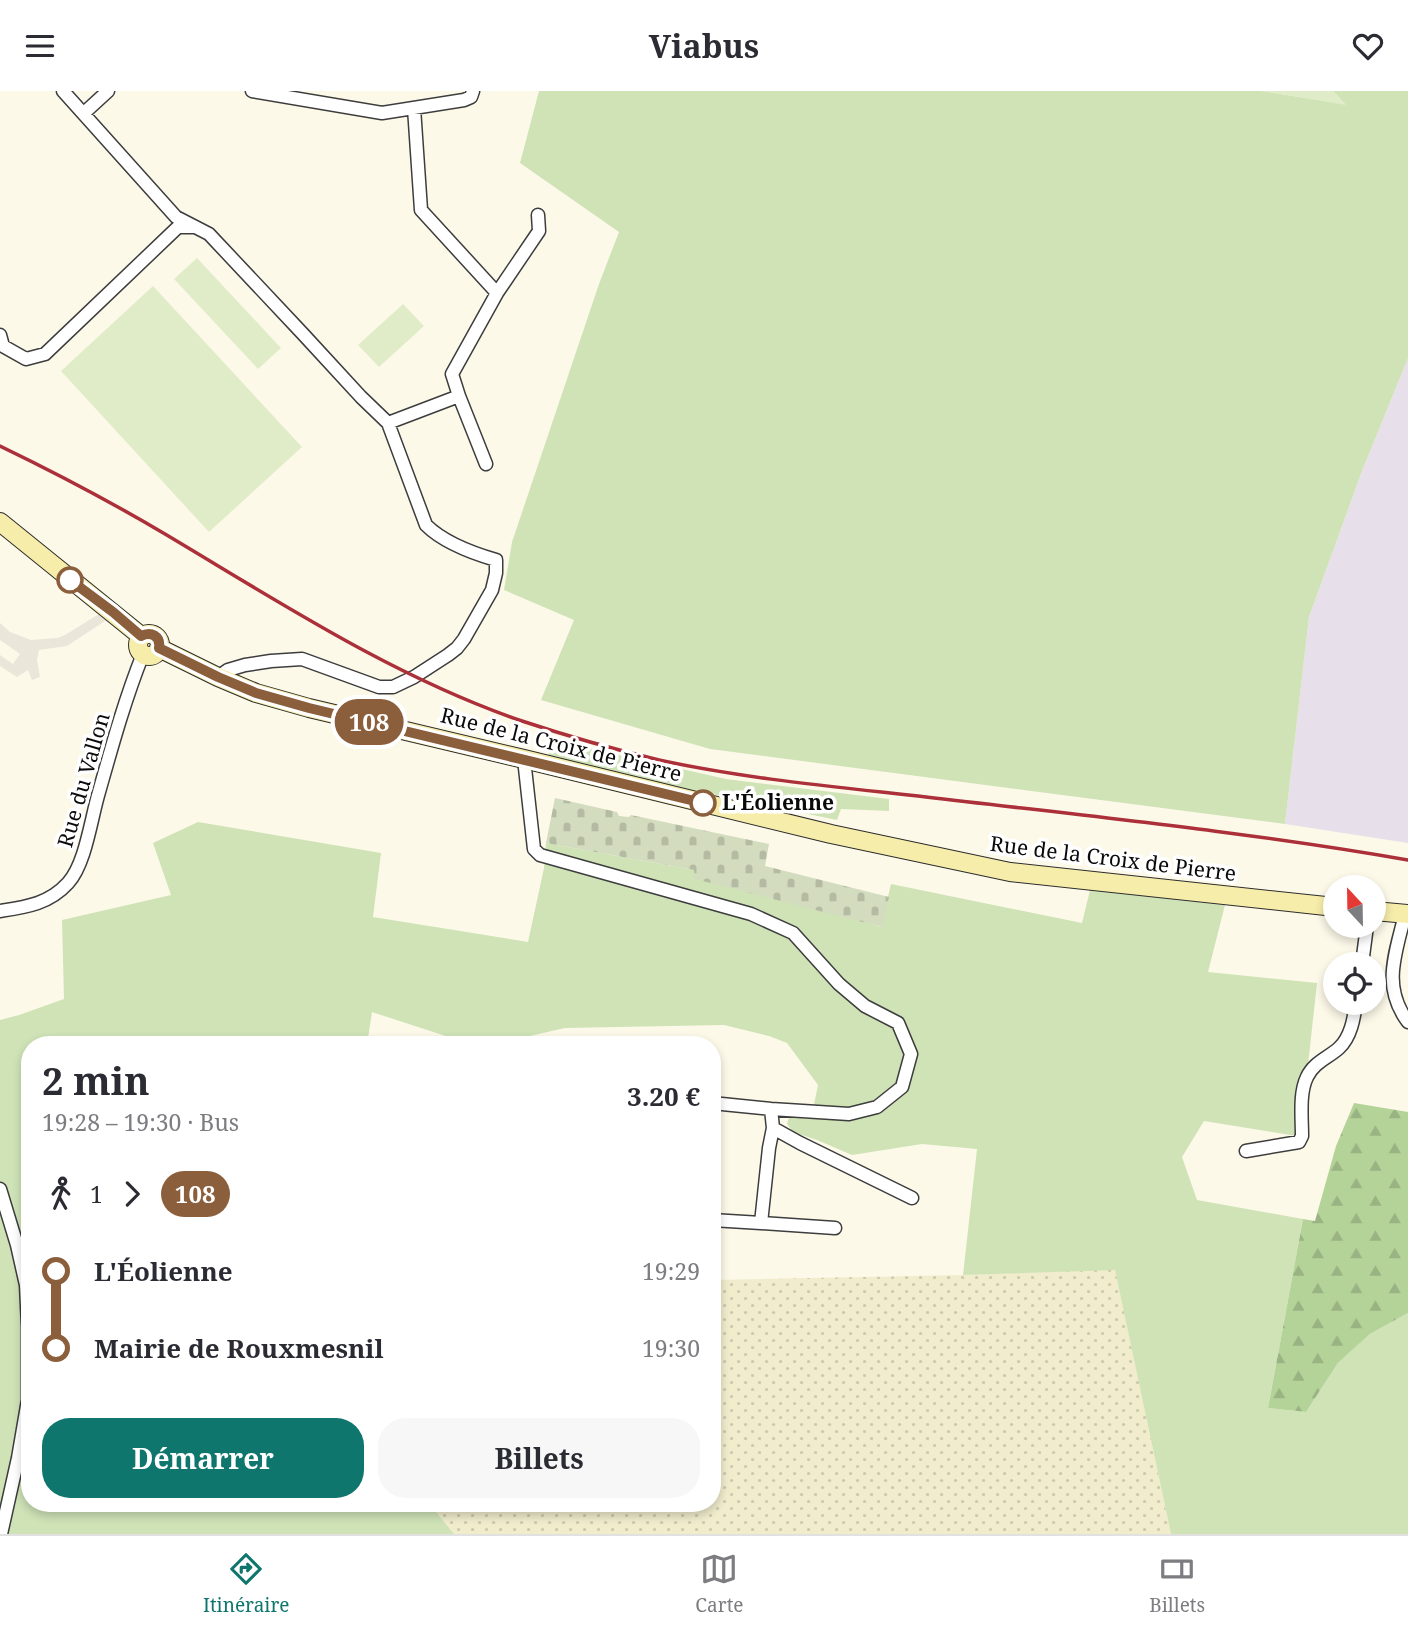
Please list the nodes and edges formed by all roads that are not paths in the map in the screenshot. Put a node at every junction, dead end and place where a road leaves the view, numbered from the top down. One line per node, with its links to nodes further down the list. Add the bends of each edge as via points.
1 (63, 91): 6 (street)
2 (108, 91): 6 (street)
3 (252, 91): 5 (street, via 382,113)
4 (473, 91): 5 (street, via 464,100)
5 (414, 108): 9 (street, via 421,210)
6 (84, 113): 8 (street, via 176,217)
7 (538, 215): 9 (street, via 539,231)
8 (198, 227): 10 (street, via 178,227 45,354 26,359 3,346); 12 (street)
9 (496, 293): 11 (street, via 452,374)
10 (0, 335)
11 (459, 396): 12 (street); 13 (street)
12 (387, 423): 16 (street, via 426,526 496,560 492,590 464,639 447,655 393,687 379,687 302,659 245,665)
13 (486, 464)
14 (0, 522): 15 (main road, Rue de la Croix de Pierre)
15 (148, 646): 16 (main road, Rue de la Croix de Pierre); 19 (street, Rue du Vallon, via 120,721 79,867 48,899)
16 (218, 677): 17 (main road, Rue de la Croix de Pierre, via 309,708)
17 (524, 759): 18 (main road, Rue de la Croix de Pierre, via 831,834 1010,872); 25 (street, via 534,849 540,855 751,915 793,933 839,984 865,1006 898,1023 911,1054 902,1087 877,1107 849,1114)
18 (1323, 906)
19 (0, 911)
20 (1386, 912): 21 (main road)
21 (1406, 914): 23 (street, via 1391,971 1392,990)
22 (1355, 1015): 27 (street, via 1341,1047 1316,1064 1306,1078 1298,1142)
23 (1408, 1023)
24 (721, 1104): 25 (street)
25 (771, 1109): 26 (street)
26 (773, 1128): 29 (street); 31 (street)
27 (1246, 1151)
28 (0, 1189): 33 (street)
29 (912, 1198)
30 (721, 1221): 31 (street)
31 (761, 1223): 32 (street)
32 (835, 1229)
33 (21, 1263)
34 (21, 1440): 35 (street)
35 (1, 1534)

